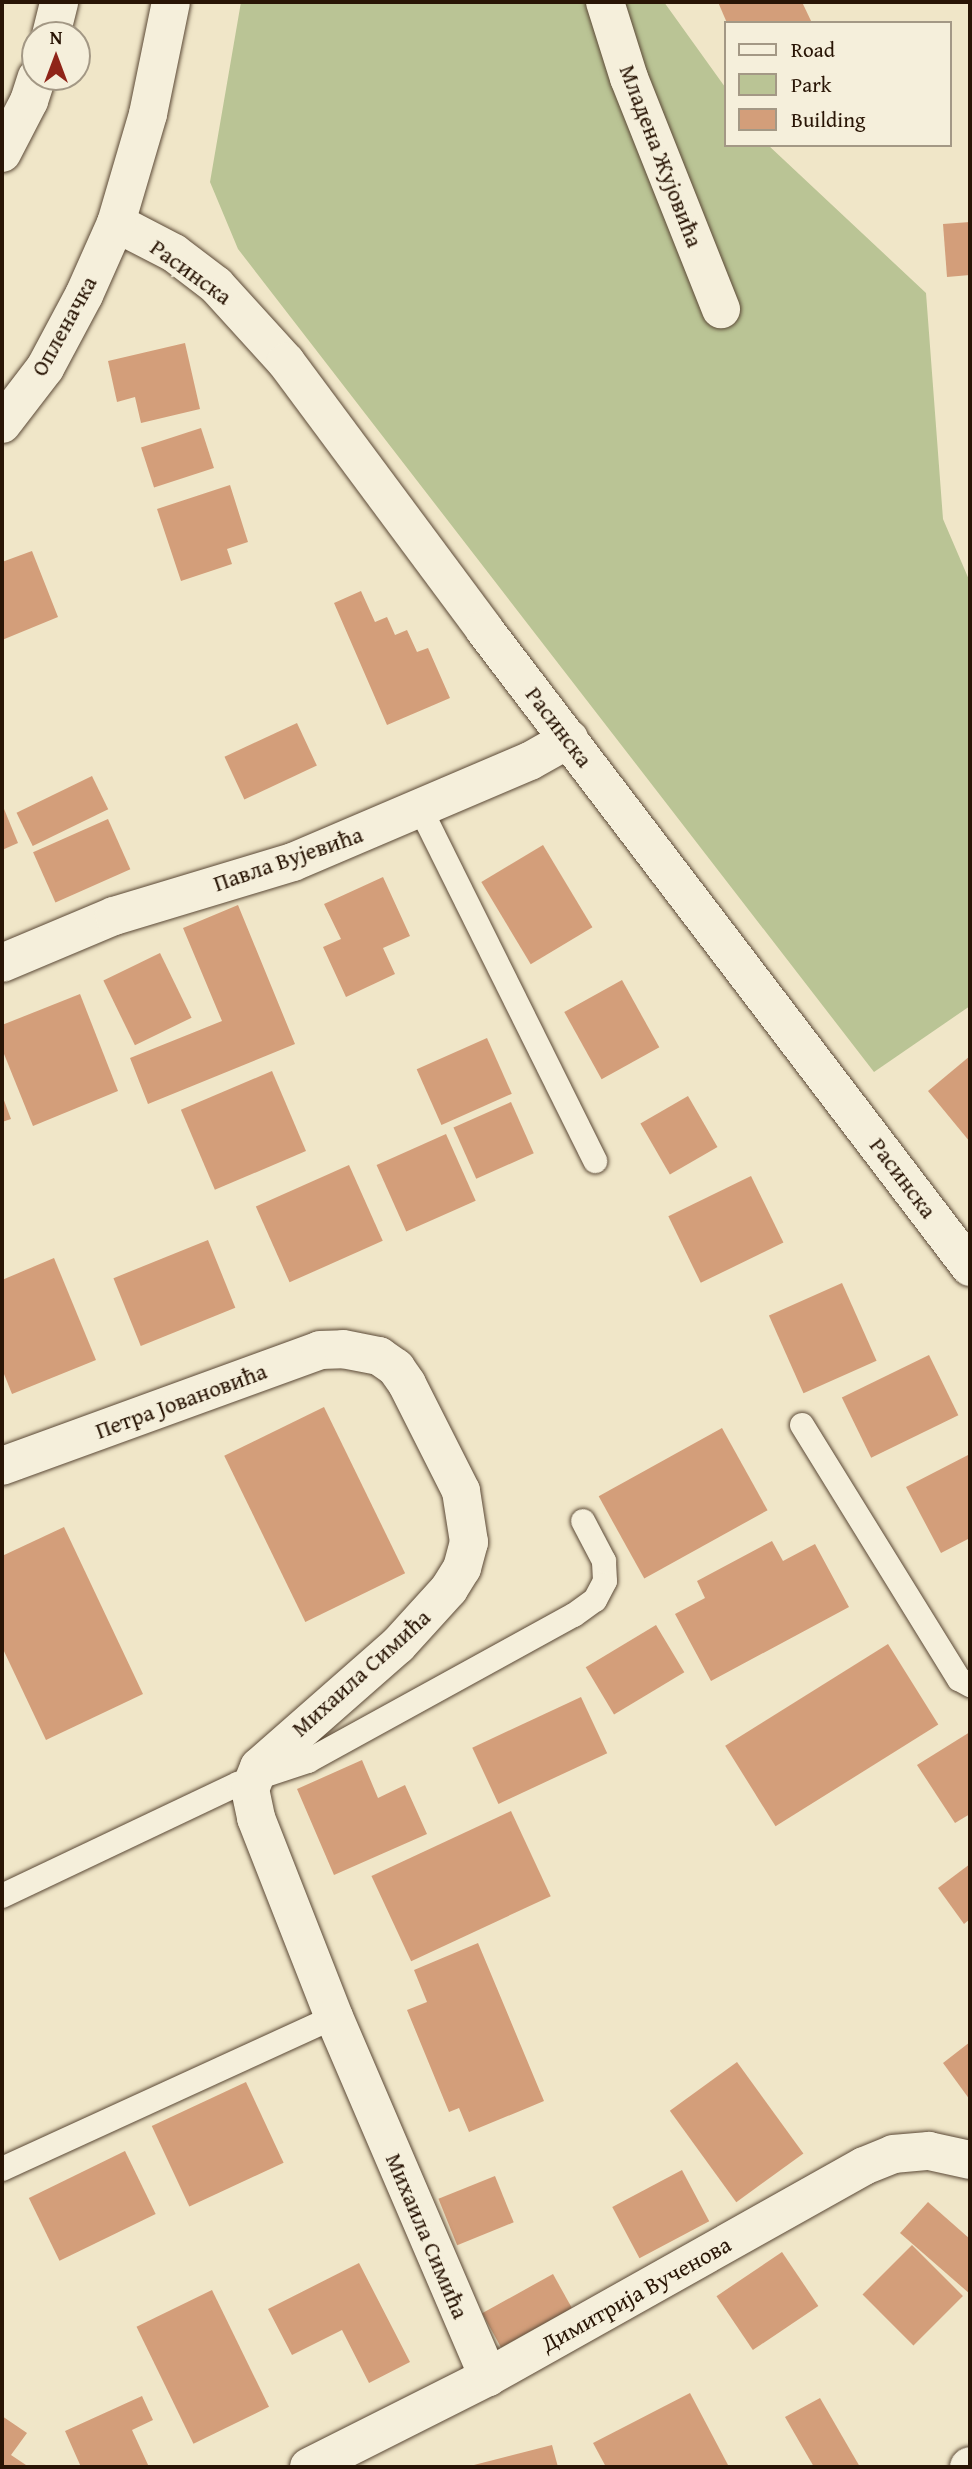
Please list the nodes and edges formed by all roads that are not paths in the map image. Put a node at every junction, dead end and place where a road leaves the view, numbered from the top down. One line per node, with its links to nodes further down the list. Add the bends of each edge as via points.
1 (60, 2): 4 (street)
2 (171, 2): 7 (street, Опленачка, via 145,128)
3 (605, 2): 8 (street, Младена Жујовића, via 629,78)
4 (55, 21)
5 (32, 91): 6 (street)
6 (2, 153)
7 (116, 223): 9 (street, Опленачка, via 45,368); 10 (street, Расинска, via 174,253 239,307 286,362)
8 (721, 309)
9 (2, 424)
10 (569, 739): 11 (street, Павла Вујевића); 14 (street, Расинска)
11 (421, 810): 12 (street, Павла Вујевића, via 293,862 114,916); 13 (lane)
12 (2, 963)
13 (594, 1161)
14 (970, 1267)
15 (362, 1351): 17 (street, Петра Јовановића, via 320,1350); 20 (street, Михаила Симића, via 396,1368 408,1384 461,1491 469,1542 462,1568 449,1590 417,1626 308,1721)
16 (802, 1425): 19 (lane, via 959,1679)
17 (2, 1466)
18 (583, 1521): 20 (lane, Михаила Симића, via 604,1561 605,1581 595,1600 308,1761)
19 (970, 1685)
20 (252, 1778): 21 (lane); 22 (street, Михаила Симића, via 256,1818)
21 (2, 1896)
22 (334, 2017): 24 (lane); 25 (street, Михаила Симића)
23 (970, 2160): 25 (street, Димитрија Вученова, via 929,2151 893,2154 863,2166)
24 (2, 2169)
25 (488, 2377): 26 (street, Димитрија Вученова)
26 (309, 2467)

